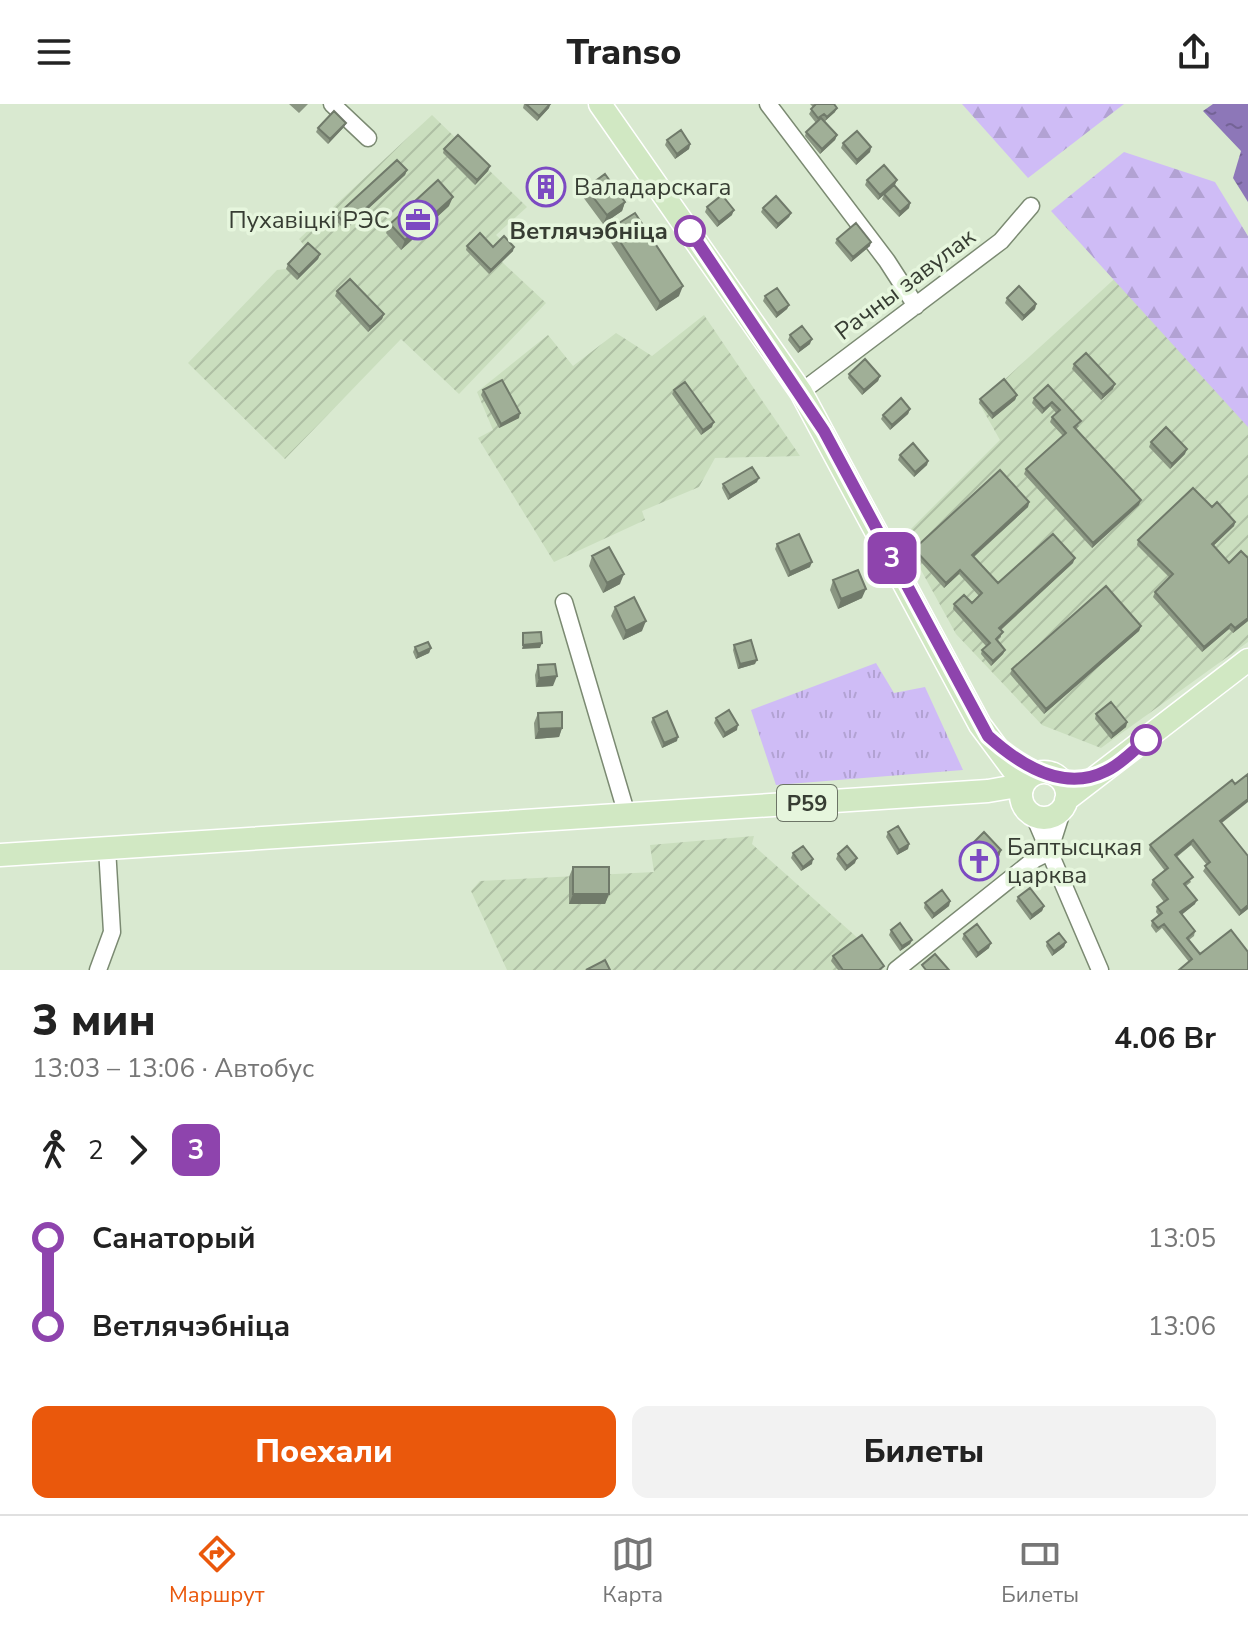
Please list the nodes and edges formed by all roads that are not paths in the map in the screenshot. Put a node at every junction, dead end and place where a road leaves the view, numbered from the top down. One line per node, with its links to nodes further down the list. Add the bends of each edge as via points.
1 (332, 104): 4 (street)
2 (600, 104): 7 (main road)
3 (768, 104): 6 (street)
4 (368, 138)
5 (1031, 206): 6 (street, Рачны завулак, via 1001,241)
6 (916, 306): 7 (street, Рачны завулак)
7 (801, 392): 11 (main road, via 988,736 1015,760)
8 (564, 602): 13 (street)
9 (1248, 660): 10 (main road)
10 (1106, 771): 11 (main road); 12 (main road)
11 (1033, 789): 12 (main road, via 1066,787); 12 (main road, via 1051,817); 13 (main road, Р59); 15 (street)
12 (1065, 803): 15 (street)
13 (627, 815): 14 (main road, Р59)
14 (107, 848): 16 (main road, Р59); 17 (street, via 112,932)
15 (1049, 852): 18 (street); 19 (street)
16 (0, 855)
17 (98, 970)
18 (896, 970)
19 (1100, 970)

